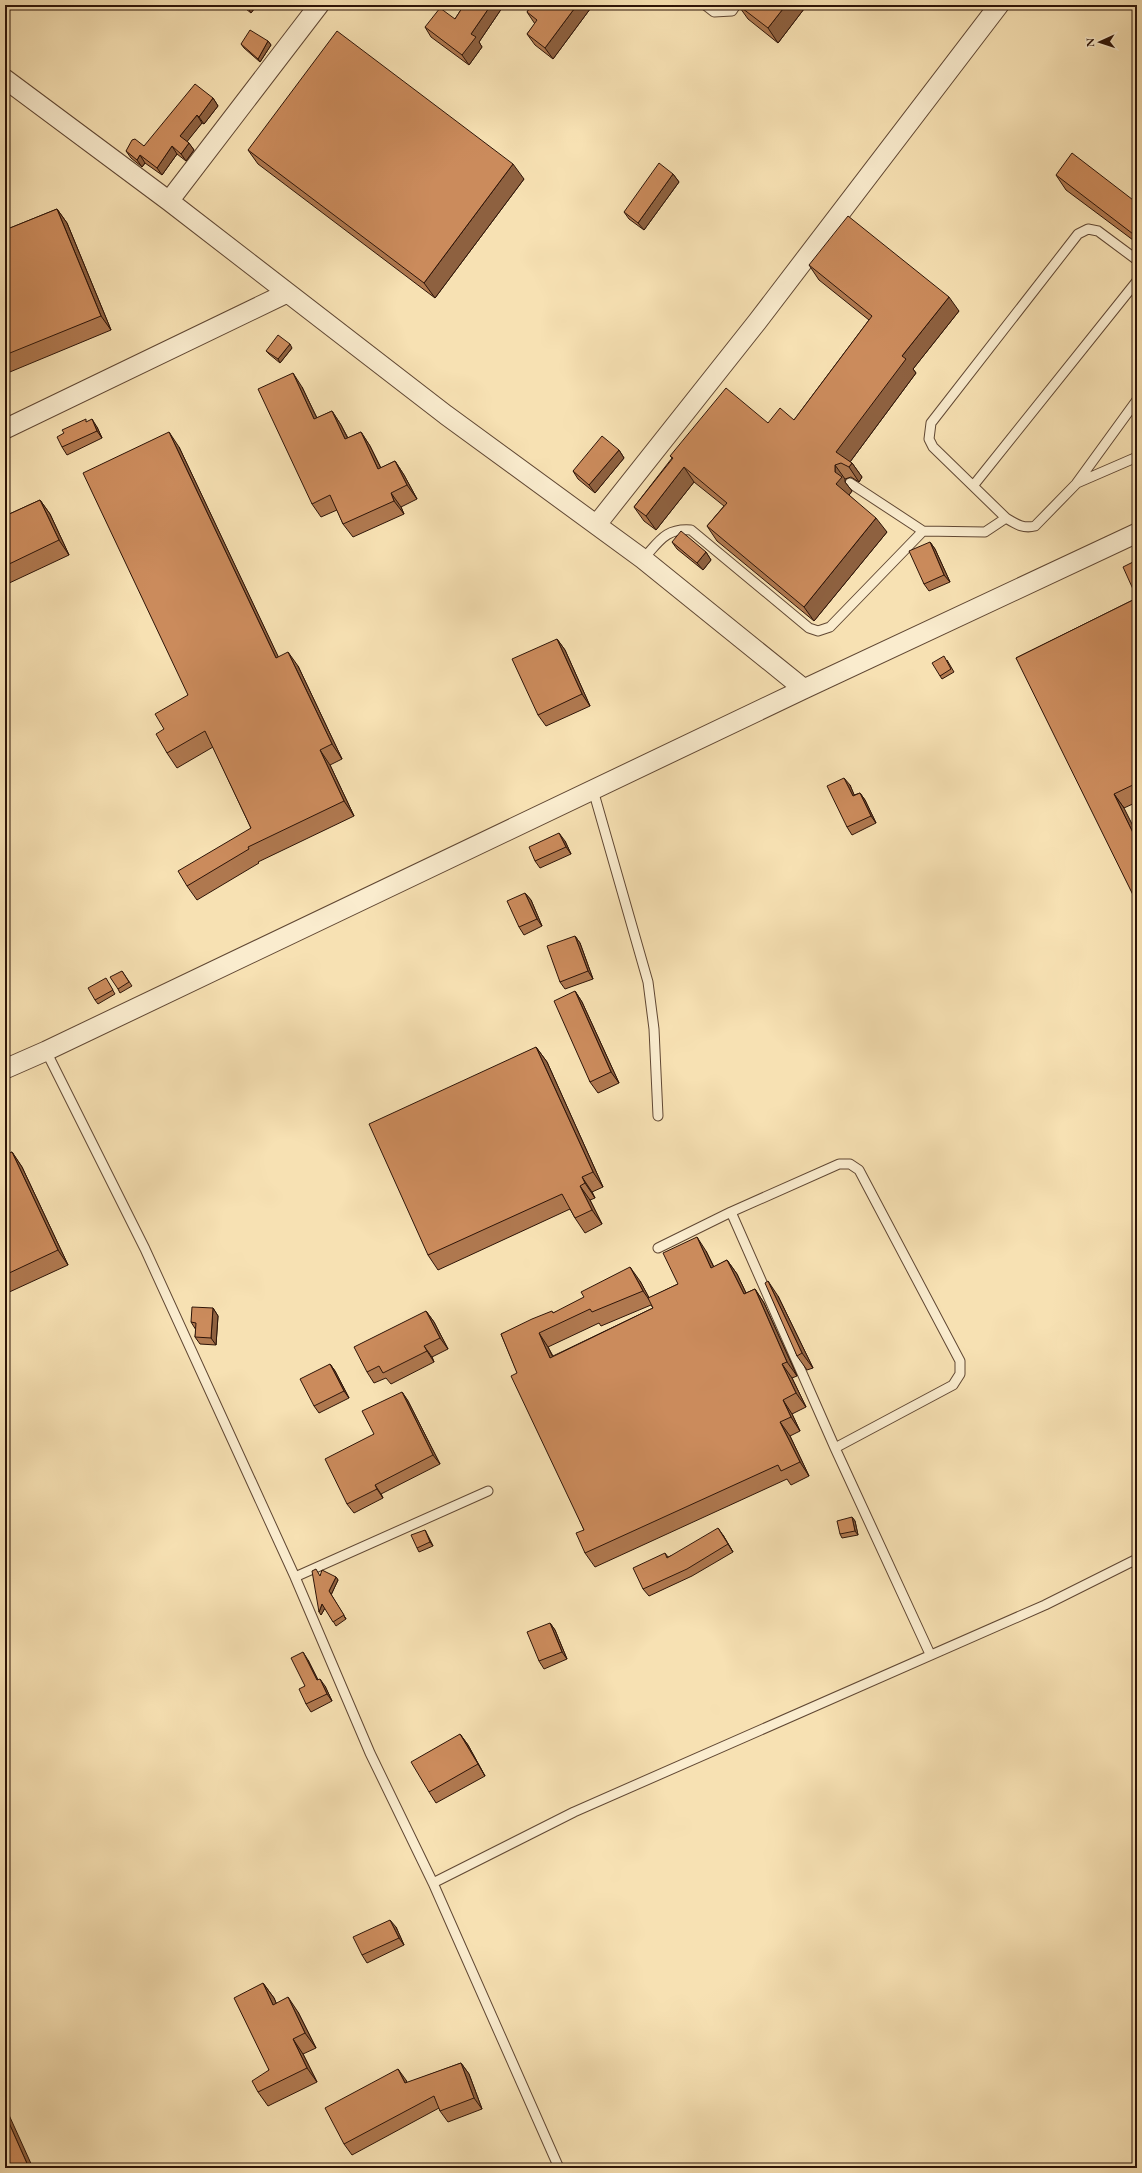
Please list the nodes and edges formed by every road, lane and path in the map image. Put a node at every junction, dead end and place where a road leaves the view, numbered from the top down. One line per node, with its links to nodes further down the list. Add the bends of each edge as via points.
1 (319, 5): 6 (street)
2 (705, 5): 3 (lane, via 714,12 732,11)
3 (736, 5)
4 (999, 5): 17 (street, via 756,322)
5 (5, 79): 6 (street)
6 (169, 201): 9 (street)
7 (1137, 260): 15 (lane, via 1098,231 1088,229 1078,234 931,423 929,439 933,447)
8 (1137, 281): 15 (lane)
9 (287, 293): 11 (street); 17 (street, via 446,415)
10 (1137, 400): 14 (lane)
11 (5, 429)
12 (1137, 457): 14 (lane)
13 (850, 483): 18 (lane)
14 (1076, 484): 16 (lane, via 1035,526 1019,526)
15 (973, 486): 16 (lane)
16 (1006, 518): 18 (lane, via 985,532)
17 (596, 524): 20 (street)
18 (922, 531): 20 (lane, via 830,627 818,631 810,628 691,530 680,529 670,532)
19 (1137, 532): 21 (street)
20 (643, 559): 21 (street)
21 (804, 688): 22 (street)
22 (593, 790): 23 (street); 25 (lane, via 648,982 654,1029)
23 (46, 1052): 24 (street); 31 (lane, via 145,1249)
24 (5, 1069)
25 (658, 1116)
26 (731, 1212): 27 (lane); 28 (lane); 28 (lane, via 839,1164 850,1164 859,1170 960,1361 960,1374 953,1385)
27 (658, 1248)
28 (835, 1448): 32 (lane)
29 (488, 1492): 31 (lane)
30 (1137, 1559): 32 (lane, via 1045,1604)
31 (295, 1577): 33 (lane, via 370,1753)
32 (930, 1654): 33 (lane, via 574,1812)
33 (433, 1882): 34 (lane)
34 (559, 2168)

